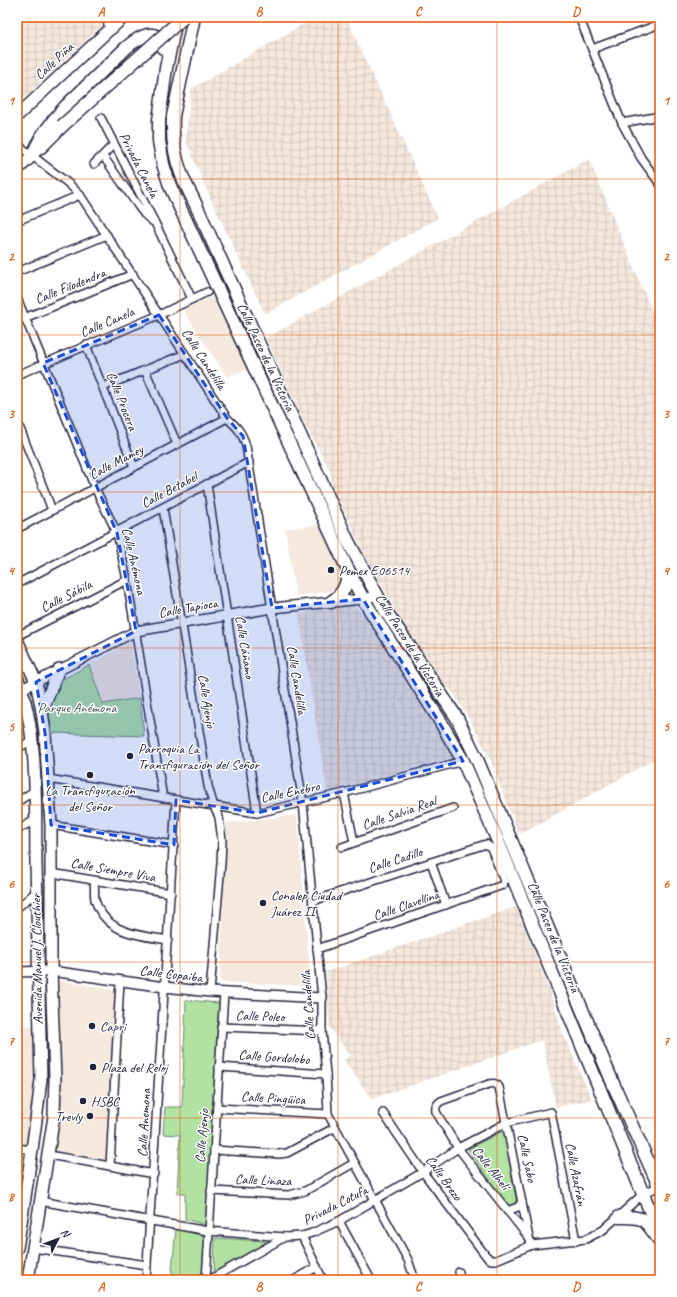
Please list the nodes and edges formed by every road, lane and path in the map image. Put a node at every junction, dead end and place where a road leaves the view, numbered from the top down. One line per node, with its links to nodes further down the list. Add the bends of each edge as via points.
1 (123, 17): 6 (main road)
2 (176, 17): 9 (main road, Calle Paseo de la Victoria)
3 (184, 17): 16 (main road, bridge)
4 (194, 17): 35 (main road, Calle Paseo de la Victoria, via 173,116 174,151 181,174)
5 (579, 17): 8 (street)
6 (110, 22): 10 (main road, Calle Piña)
7 (660, 24): 8 (street)
8 (592, 49): 13 (street)
9 (166, 68): 16 (main road, via 162,44 158,37 145,35 136,39 57,116 42,136); 30 (main road, Calle Paseo de la Victoria, via 159,120 163,164 170,186)
10 (17, 116)
11 (660, 116): 13 (street)
12 (101, 118): 15 (street, Privada Canela)
13 (622, 122): 20 (street, via 641,158)
14 (17, 144): 16 (street, Calle Candelilla)
15 (114, 144): 17 (street); 23 (street, Privada Canela)
16 (32, 156): 19 (main road); 21 (street, Calle Candelilla)
17 (103, 156): 18 (street); 23 (street, Privada Canela, via 144,214)
18 (94, 164)
19 (17, 170)
20 (660, 184)
21 (80, 195): 22 (street); 24 (street, Calle Candelilla)
22 (17, 221)
23 (155, 223): 29 (street, Privada Canela)
24 (107, 235): 25 (street); 26 (street, Calle Candelilla)
25 (17, 272)
26 (133, 274): 31 (street, Calle Candelilla); 32 (street, Calle Filodendra)
27 (207, 292): 29 (street, Calle Canela)
28 (17, 298): 32 (street, Calle Anémona)
29 (192, 299): 31 (street, Calle Canela)
30 (229, 312): 35 (main road, via 240,318); 43 (main road, Calle Paseo de la Victoria)
31 (159, 315): 34 (street, Calle Canela); 36 (street, Calle Candelilla)
32 (25, 318): 33 (street, Calle Filodendra); 37 (street, Calle Anémona)
33 (17, 321)
34 (86, 345): 37 (street, Calle Canela); 40 (street, Calle Procera)
35 (261, 351): 47 (main road, Calle Paseo de la Victoria)
36 (185, 354): 38 (street); 41 (street, Calle Candelilla)
37 (43, 363): 39 (street, Calle Canela); 49 (street, Calle Anémona)
38 (145, 370): 40 (street); 44 (street)
39 (17, 374)
40 (103, 387): 46 (street, Calle Procera)
41 (227, 418): 44 (street, Calle Mamey); 45 (street, Calle Candelilla, via 243,436)
42 (17, 421): 51 (street)
43 (287, 438): 47 (main road, via 296,449 310,477 318,483); 54 (main road, Calle Paseo de la Victoria)
44 (177, 444): 46 (street, Calle Mamey)
45 (249, 462): 48 (street, Calle Betabel); 60 (street, Calle Candelilla)
46 (134, 467): 49 (street, Calle Mamey)
47 (321, 482): 57 (main road, Calle Paseo de la Victoria)
48 (207, 484): 50 (street, Calle Betabel); 61 (street, Calle Cáñamo)
49 (95, 488): 51 (street, Calle Mamey); 53 (street, Calle Anémona)
50 (163, 508): 53 (street, Calle Betabel); 62 (street, Calle Ajenjo)
51 (52, 510): 52 (street, Calle Mamey)
52 (17, 529)
53 (117, 533): 55 (street, Calle Anémona); 56 (street, Calle Betabel)
54 (348, 570): 58 (main road, Calle Paseo de la Victoria); 59 (main road, via 346,586 338,598)
55 (127, 580): 63 (street, Calle Anémona); 64 (street, Calle Sábila)
56 (17, 584)
57 (377, 596): 58 (street, Calle Tapioca); 131 (main road, Calle Paseo de la Victoria, via 457,718 473,751 615,1088)
58 (363, 599): 59 (street, Calle Tapioca); 73 (main road, Calle Paseo de la Victoria)
59 (331, 602): 60 (street, Calle Tapioca)
60 (272, 608): 61 (street, Calle Tapioca); 80 (street, Calle Candelilla)
61 (227, 616): 62 (street, Calle Tapioca); 83 (street, Calle Cáñamo)
62 (182, 623): 63 (street, Calle Tapioca); 81 (street, Calle Ajenjo, via 208,786)
63 (136, 631): 66 (street, Calle Tapioca); 77 (street, Calle Anémona)
64 (17, 636)
65 (17, 640): 68 (main road, Avenida Manuel J. Clouthier)
66 (59, 669): 68 (street, Calle Tapioca); 70 (main road)
67 (17, 677): 69 (main road, Avenida Manuel J. Clouthier)
68 (36, 682): 69 (street, Calle Tapioca); 70 (main road, Avenida Manuel J. Clouthier)
69 (20, 690): 71 (main road, Avenida Manuel J. Clouthier)
70 (42, 711): 74 (main road, Avenida Manuel J. Clouthier)
71 (32, 740): 72 (street); 75 (main road, Avenida Manuel J. Clouthier)
72 (17, 749)
73 (463, 761): 76 (street, Calle Enebro); 133 (main road, Calle Paseo de la Victoria)
74 (48, 779): 77 (street, Calle Enebro); 85 (main road, Avenida Manuel J. Clouthier)
75 (34, 791): 79 (street); 84 (main road, Avenida Manuel J. Clouthier)
76 (344, 793): 80 (street, Calle Enebro); 87 (street, Calle Salvia Real)
77 (163, 798): 78 (street, Calle Enebro)
78 (176, 800): 81 (street, Calle Enebro); 88 (street, Calle Anemona)
79 (17, 802)
80 (303, 803): 83 (street, Calle Enebro); 96 (street, Calle Candelilla)
81 (214, 807): 83 (street, Calle Enebro); 106 (street, Calle Ajenjo, via 221,830 221,856)
82 (453, 808): 87 (street, Calle Salvia Real)
83 (257, 813)
84 (35, 820): 86 (street); 94 (main road, Avenida Manuel J. Clouthier)
85 (51, 825): 88 (street); 91 (main road, Avenida Manuel J. Clouthier)
86 (17, 830)
87 (354, 842): 89 (street, Calle Salvia Real)
88 (174, 845): 95 (street, Calle Anemona)
89 (342, 847)
90 (431, 862): 93 (street, Calle Cadillo, via 486,844 491,848 504,881); 96 (street, Calle Cadillo); 97 (street)
91 (51, 873): 92 (street, Calle Siempre Viva); 101 (main road, Avenida Manuel J. Clouthier)
92 (94, 881): 95 (street, Calle Siempre Viva); 99 (street, via 95,898 99,908 118,929 129,934)
93 (503, 886): 97 (street, Calle Clavellina)
94 (36, 892): 98 (street); 103 (main road, Avenida Manuel J. Clouthier)
95 (171, 893): 99 (street, Calle Anemona)
96 (313, 901): 100 (street, Calle Candelilla)
97 (446, 905): 100 (street, Calle Clavellina)
98 (17, 908)
99 (168, 940): 105 (street, Calle Anemona)
100 (317, 949): 108 (street, Calle Candelilla)
101 (51, 971): 103 (street, Calle Copaiba); 104 (street, Calle Copaiba); 114 (main road, Avenida Manuel J. Clouthier)
102 (17, 972): 103 (street, Calle Copaiba)
103 (38, 972): 113 (main road, Avenida Manuel J. Clouthier)
104 (120, 981): 105 (street, Calle Copaiba); 128 (street)
105 (165, 988): 106 (street, Calle Copaiba); 130 (street, Calle Anemona)
106 (210, 992): 107 (street, Calle Copaiba)
107 (224, 993): 108 (street, Calle Copaiba); 109 (street, Calle Ajenjo)
108 (322, 998): 110 (street, Calle Candelilla)
109 (221, 1028): 110 (street, Calle Poleo); 111 (street, Calle Ajenjo)
110 (322, 1031): 112 (street, Calle Candelilla)
111 (219, 1067): 112 (street, Calle Gordolobo); 116 (street, Calle Ajenjo)
112 (326, 1074): 119 (street, Calle Candelilla)
113 (41, 1079): 114 (main road); 124 (main road, Avenida Manuel J. Clouthier)
114 (55, 1079): 126 (main road, Avenida Manuel J. Clouthier)
115 (489, 1084): 120 (street, Calle Sabo, via 494,1083 499,1087); 123 (street, Calle Alhelí, via 441,1101 435,1108)
116 (217, 1108): 119 (street, Calle Pingüica); 125 (street, Calle Ajenjo)
117 (551, 1112): 120 (street, Privada Cotufa); 146 (street, Calle Azafrán)
118 (383, 1113): 129 (street, Calle Brezo)
119 (328, 1114): 121 (street, Calle Candelilla)
120 (506, 1123): 123 (street, Privada Cotufa); 137 (street, Calle Sabo)
121 (334, 1128): 125 (street, via 287,1153); 127 (street, Calle Candelilla)
122 (17, 1148): 124 (street)
123 (458, 1148): 129 (street, Privada Cotufa); 138 (street, Calle Alhelí)
124 (32, 1150): 134 (main road, Avenida Manuel J. Clouthier)
125 (214, 1150): 132 (street, Calle Ajenjo)
126 (49, 1155): 128 (street); 136 (main road, Avenida Manuel J. Clouthier)
127 (354, 1163): 132 (street, Calle Linaza, via 297,1194); 135 (street, Calle Candelilla)
128 (110, 1166): 130 (street)
129 (422, 1172): 135 (street, Privada Cotufa); 148 (street, Calle Brezo, via 491,1260 500,1260)
130 (154, 1174): 140 (street, Calle Anemona)
131 (660, 1187): 133 (street)
132 (211, 1191): 142 (street, Calle Ajenjo)
133 (643, 1194): 139 (street); 143 (main road, Calle Paseo de la Victoria)
134 (21, 1198): 149 (main road, Avenida Manuel J. Clouthier)
135 (375, 1200): 141 (street, Privada Cotufa); 161 (street, Calle Candelilla, via 408,1260)
136 (40, 1201): 140 (street, Privada Cotufa); 150 (main road, Avenida Manuel J. Clouthier)
137 (522, 1202): 138 (street, via 518,1207); 148 (street, Calle Sabo)
138 (507, 1211): 148 (street, Calle Alhelí)
139 (618, 1217): 146 (street, via 595,1235); 147 (main road, via 644,1220)
140 (150, 1220): 142 (street, Privada Cotufa); 151 (street, Calle Anemona)
141 (339, 1221): 144 (street, Privada Cotufa); 160 (street)
142 (208, 1231): 145 (street, Privada Cotufa); 156 (street, Calle Ajenjo)
143 (660, 1235)
144 (302, 1236): 145 (street, Privada Cotufa); 152 (street)
145 (285, 1237): 157 (street)
146 (576, 1241): 148 (street)
147 (660, 1241)
148 (530, 1242)
149 (17, 1245)
150 (32, 1248): 151 (street); 154 (main road, Avenida Manuel J. Clouthier)
151 (147, 1265): 155 (street, Calle Anemona)
152 (317, 1267): 158 (street); 159 (street)
153 (459, 1272): 162 (street)
154 (28, 1280)
155 (146, 1280)
156 (206, 1280)
157 (210, 1280)
158 (294, 1280)
159 (323, 1280)
160 (371, 1280)
161 (415, 1280)
162 (460, 1280)

